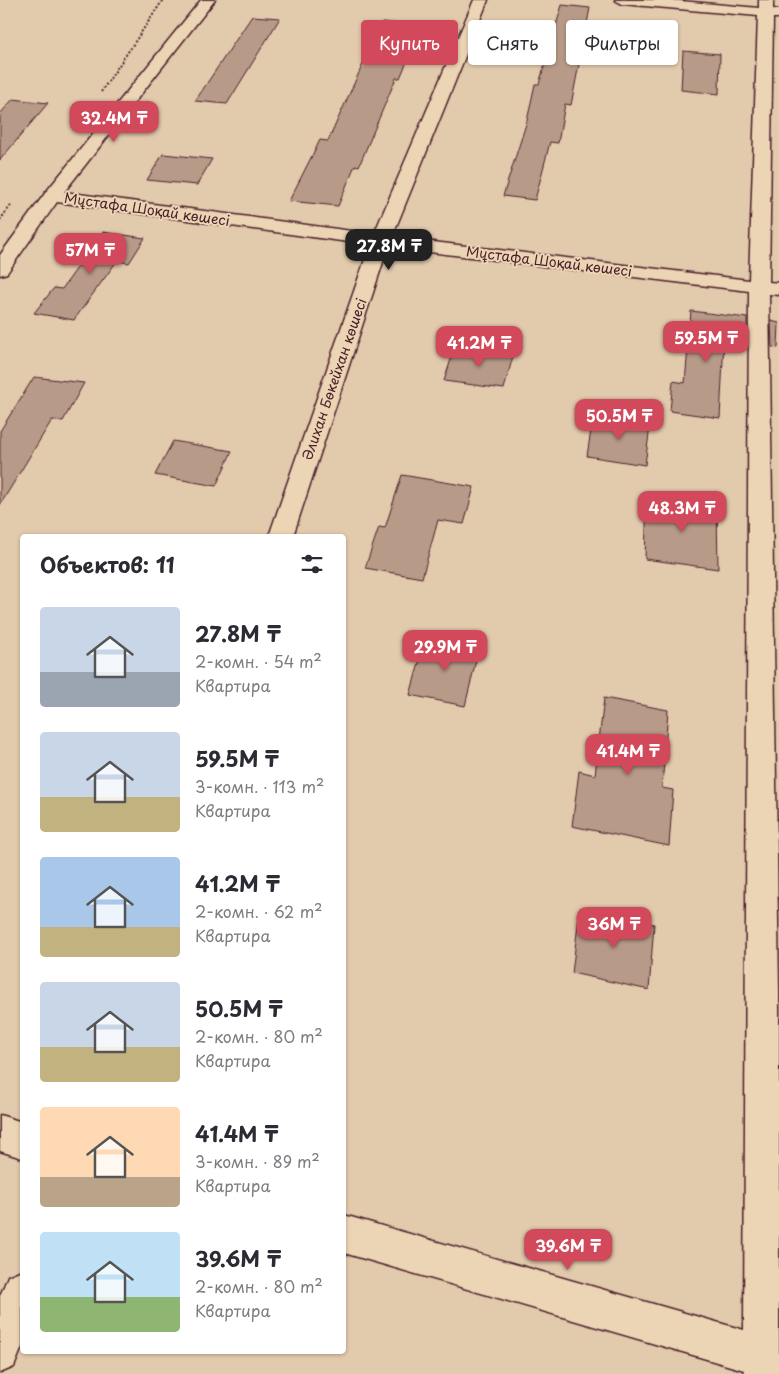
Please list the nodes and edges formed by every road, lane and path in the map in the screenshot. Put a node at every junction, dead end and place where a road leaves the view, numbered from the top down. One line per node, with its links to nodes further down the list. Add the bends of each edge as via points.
1 (163, 0): 6 (path)
2 (208, 0): 7 (street)
3 (480, 0): 10 (street, Әлихан Бөкейхан көшесі)
4 (622, 0): 5 (street)
5 (770, 9): 12 (street)
6 (100, 93)
7 (52, 196): 10 (street, Мұстафа Шоқай көшесі); 11 (street)
8 (18, 197): 9 (path)
9 (0, 220)
10 (381, 241): 12 (street, Мұстафа Шоқай көшесі); 13 (street, Әлихан Бөкейхан көшесі)
11 (4, 259)
12 (769, 288): 19 (street)
13 (282, 534)
14 (0, 1133): 15 (street)
15 (20, 1139)
16 (346, 1235): 19 (street)
17 (20, 1296): 18 (street)
18 (0, 1353)
19 (769, 1364)

